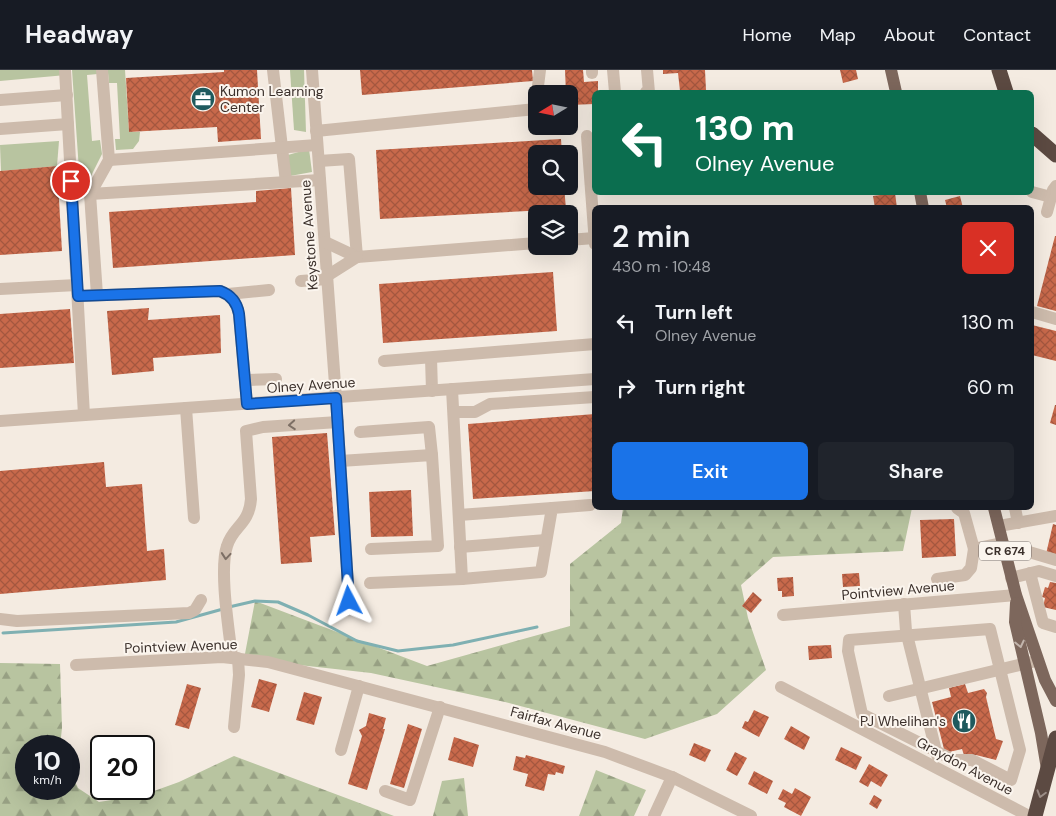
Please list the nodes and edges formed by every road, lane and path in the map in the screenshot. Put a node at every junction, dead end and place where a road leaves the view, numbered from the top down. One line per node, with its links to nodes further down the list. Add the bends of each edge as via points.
1 (65, 70): 15 (street)
2 (102, 70): 26 (street)
3 (274, 70): 24 (street)
4 (312, 70): 20 (street, Keystone Avenue)
5 (540, 70): 10 (street)
6 (613, 70): 11 (street)
7 (647, 70): 12 (street)
8 (891, 70): 13 (main road)
9 (999, 70): 14 (highway)
10 (538, 85)
11 (615, 90)
12 (648, 90)
13 (896, 90)
14 (1005, 90)
15 (67, 95): 16 (street); 18 (street)
16 (0, 100)
17 (528, 110): 20 (street)
18 (68, 124): 19 (street); 43 (street)
19 (0, 129)
20 (316, 131): 23 (street, Keystone Avenue)
21 (587, 136): 33 (street)
22 (1034, 136): 25 (highway)
23 (317, 145): 24 (street); 27 (street, Keystone Avenue)
24 (282, 147): 26 (street); 29 (street)
25 (1056, 155)
26 (109, 160): 32 (street)
27 (319, 161): 28 (street, Keystone Avenue); 39 (street, via 349,159)
28 (320, 180): 29 (street); 37 (street, Keystone Avenue)
29 (286, 182): 32 (street)
30 (1034, 192): 31 (street)
31 (1054, 192): 34 (street)
32 (90, 194): 46 (street)
33 (592, 209)
34 (1048, 212)
35 (592, 238): 36 (street)
36 (578, 239)
37 (325, 242): 39 (street); 40 (street, Keystone Avenue)
38 (528, 244): 39 (street)
39 (357, 257): 40 (street)
40 (327, 278): 41 (street); 58 (street, Keystone Avenue)
41 (301, 281)
42 (0, 289): 43 (street)
43 (77, 290): 46 (street); 62 (street)
44 (269, 290): 45 (street)
45 (228, 294): 46 (street, via 220,291); 54 (street, via 238,307)
46 (97, 295)
47 (1034, 313): 48 (street)
48 (1056, 319)
49 (592, 344): 50 (street)
50 (431, 358): 51 (street); 56 (street)
51 (384, 361)
52 (276, 379): 54 (street)
53 (592, 379): 55 (street, Olney Avenue)
54 (245, 380): 59 (street)
55 (452, 389): 56 (street, Olney Avenue); 61 (street)
56 (432, 391): 58 (street, Olney Avenue)
57 (592, 397): 61 (street, via 490,404 475,412)
58 (336, 398): 59 (street, Olney Avenue); 64 (street, Keystone Avenue)
59 (247, 404): 60 (street, Olney Avenue)
60 (186, 408): 62 (street, Olney Avenue); 75 (street)
61 (454, 412): 73 (street)
62 (84, 416): 63 (street, Olney Avenue)
63 (0, 422)
64 (338, 422): 67 (street, Keystone Avenue); 98 (street, one-way to 98, via 246,431 251,499 248,514 229,540 225,555 226,594)
65 (360, 432): 66 (street, via 430,427)
66 (432, 455): 67 (street); 81 (street, via 438,546)
67 (340, 461): 92 (street, Keystone Avenue)
68 (590, 505): 69 (street)
69 (552, 508): 73 (street); 78 (street)
70 (960, 510): 82 (street, via 964,513)
71 (994, 510): 77 (main road, CR 674)
72 (1015, 510): 76 (street)
73 (459, 515): 79 (street)
74 (1056, 516): 76 (street)
75 (194, 518)
76 (1018, 523): 77 (street)
77 (998, 526): 80 (main road, CR 674)
78 (546, 540): 79 (street); 87 (street, via 542,572)
79 (460, 547): 87 (street)
80 (1004, 547): 82 (street); 83 (street); 86 (main road, CR 674)
81 (371, 549)
82 (974, 549): 88 (street, via 971,568 965,575)
83 (1056, 560)
84 (1030, 573): 85 (street, via 1039,571); 86 (street); 96 (street, via 1043,623)
85 (1056, 576)
86 (1011, 578): 90 (main road, CR 674)
87 (462, 579): 89 (street)
88 (937, 579)
89 (370, 584)
90 (1016, 595): 93 (street, Pointview Avenue); 99 (main road, CR 674); 100 (main road, CR 674, one-way to 100, via 1015,622)
91 (201, 600): 95 (street, via 189,613)
92 (349, 601)
93 (904, 604): 94 (street, Pointview Avenue); 97 (street)
94 (782, 615)
95 (0, 619)
96 (1056, 627)
97 (907, 635): 102 (street, via 990,629); 106 (street); 113 (street, via 849,640 848,651 862,714)
98 (235, 658): 101 (street, Pointview Avenue); 103 (street, Pointview Avenue, via 268,662); 110 (street, via 239,675)
99 (1038, 660): 100 (street); 108 (main road, CR 674)
100 (1025, 663): 102 (street); 115 (main road, CR 674)
101 (76, 665)
102 (1000, 669): 106 (street); 113 (street, via 1020,750 1011,780 972,760 954,760)
103 (344, 682): 104 (street, Fairfax Avenue)
104 (359, 686): 109 (street, Fairfax Avenue); 112 (street)
105 (781, 687): 114 (street, Graydon Avenue)
106 (921, 688): 107 (street); 113 (street)
107 (889, 696)
108 (1056, 701)
109 (440, 708): 116 (street, Fairfax Avenue, via 605,752); 117 (street, via 410,800)
110 (234, 727)
111 (1056, 738): 115 (highway)
112 (341, 750)
113 (937, 751): 114 (street)
114 (936, 768): 118 (street, Graydon Avenue)
115 (1047, 772): 122 (highway, one-way to 122)
116 (672, 777): 119 (street); 120 (street, Fairfax Avenue)
117 (385, 791)
118 (1009, 811): 121 (street, Graydon Avenue)
119 (654, 816)
120 (751, 816)
121 (1029, 816)
122 (1035, 816)

